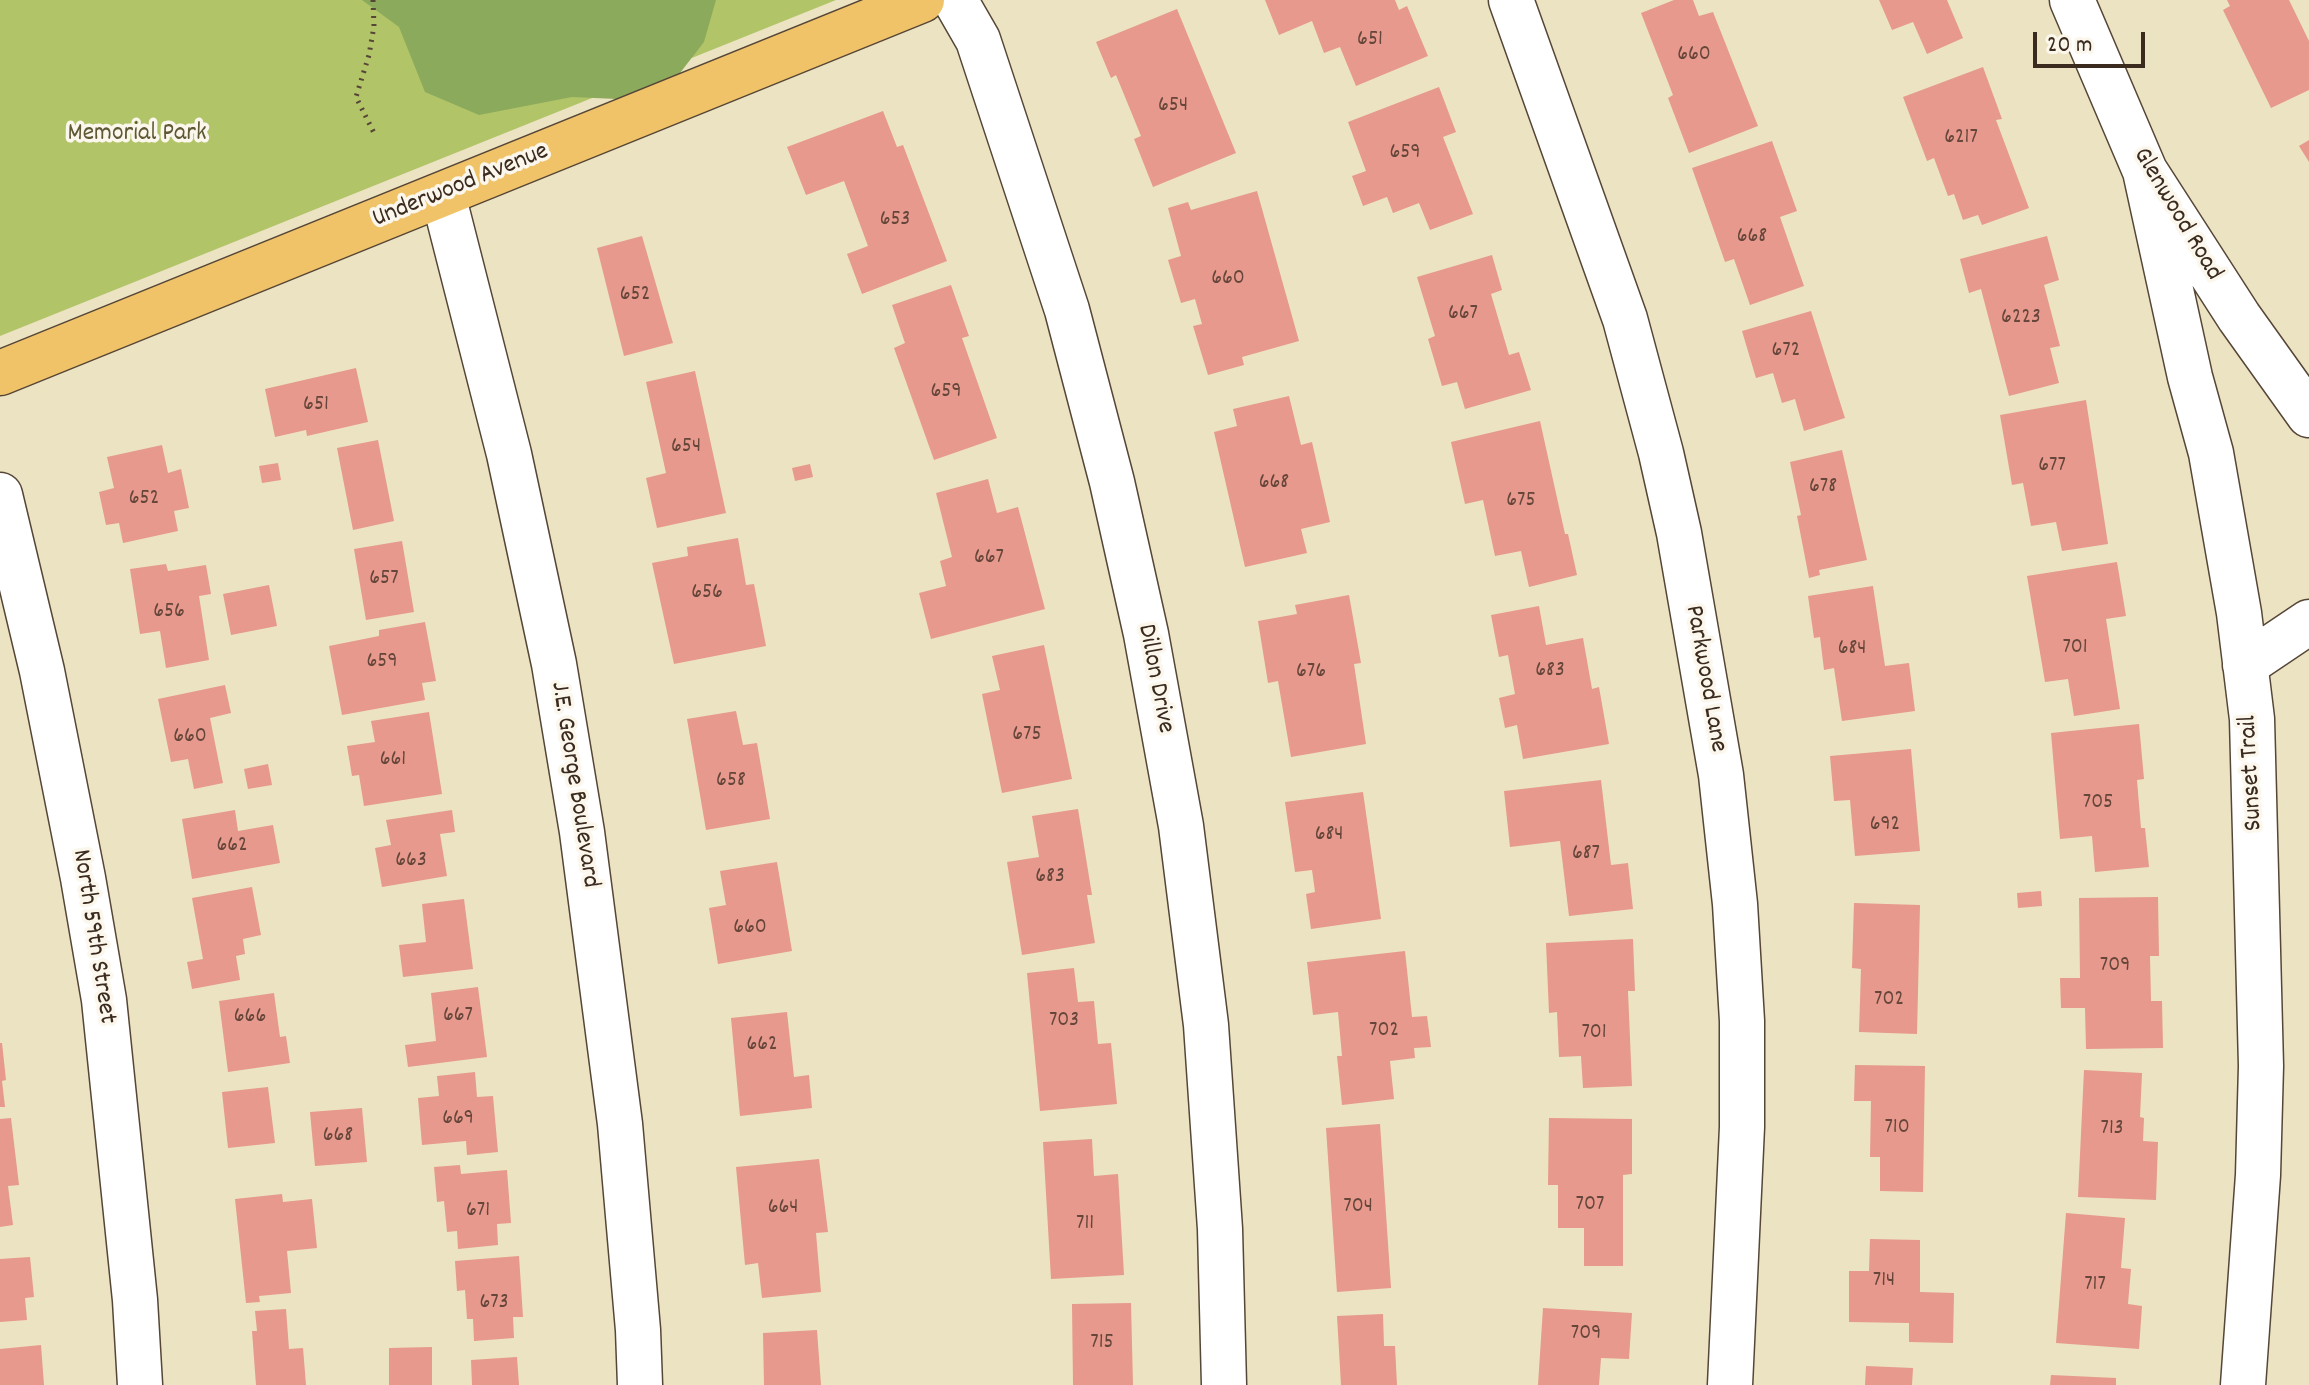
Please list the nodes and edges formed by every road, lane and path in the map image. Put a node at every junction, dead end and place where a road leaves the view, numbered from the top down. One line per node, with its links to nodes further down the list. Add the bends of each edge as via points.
1 (373, 0): 6 (path, via 369,55 356,97)
2 (922, 0): 8 (main road, Underwood Avenue)
3 (955, 0): 16 (street, Dillon Drive, via 978,40 1067,310 1146,634 1181,826 1206,1025)
4 (1511, 0): 17 (street, Parkwood Lane, via 1625,319 1679,533 1721,775 1742,1021)
5 (2072, 0): 7 (street, Glenwood Road)
6 (374, 133)
7 (2145, 171): 10 (street, Glenwood Road); 13 (street, Sunset Trail, via 2211,453)
8 (443, 195): 9 (main road, Underwood Avenue); 15 (street, J.E. George Boulevard, via 509,454 554,664 582,832 620,1124)
9 (0, 373)
10 (2309, 415)
11 (0, 495): 14 (street, North 59th Street, via 42,671 104,1000)
12 (2309, 622): 13 (street)
13 (2245, 665): 18 (street, Sunset Trail, via 2257,827 2261,1066)
14 (140, 1385)
15 (640, 1385)
16 (1224, 1385)
17 (1730, 1385)
18 (2243, 1385)

